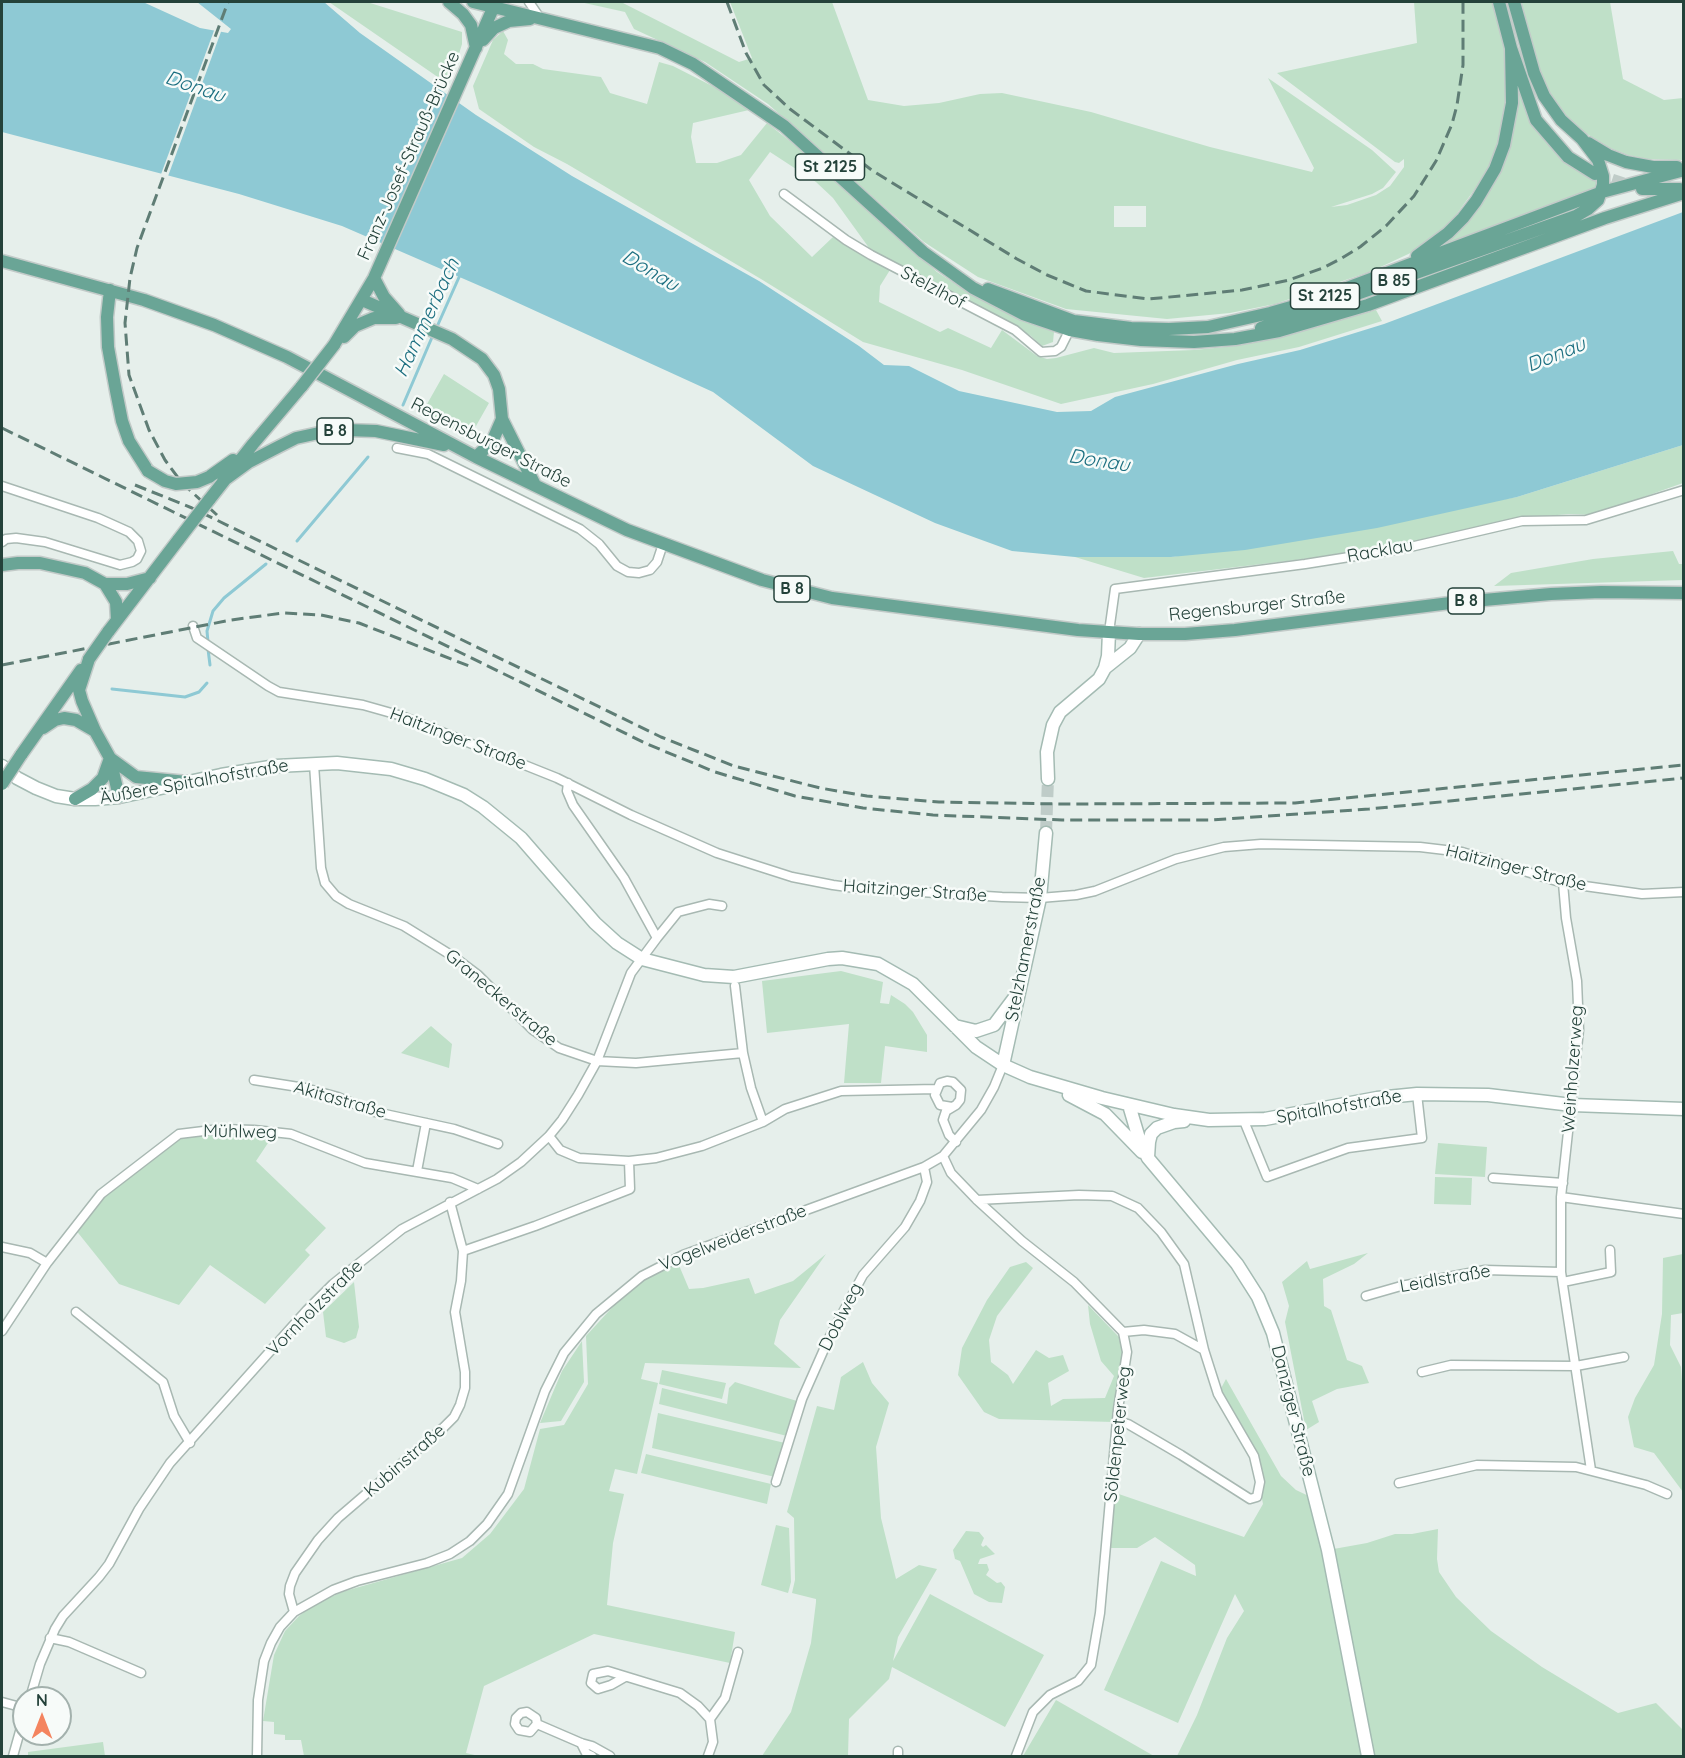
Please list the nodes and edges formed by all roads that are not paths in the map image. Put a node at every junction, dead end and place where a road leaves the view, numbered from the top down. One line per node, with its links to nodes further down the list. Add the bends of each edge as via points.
1 (448, 2): 8 (main road, via 471,25)
2 (472, 2): 6 (main road, St 2125)
3 (529, 2): 7 (street)
4 (1499, 2): 9 (main road, B 85)
5 (1514, 2): 10 (main road, via 1541,90 1550,107)
6 (495, 4): 7 (main road, St 2125); 8 (main road, Franz-Josef-Strauß-Brücke)
7 (540, 18): 8 (main road, via 509,21 494,28); 23 (main road, St 2125, via 660,48 693,64 784,126 923,252 973,288 1023,314)
8 (476, 48): 19 (main road, Franz-Josef-Strauß-Brücke)
9 (1510, 48): 12 (main road, B 85, via 1536,120 1568,157); 18 (main road, B 85, via 1510,115 1504,145 1487,183 1448,233 1415,258)
10 (1582, 139): 11 (main road, via 1626,162); 15 (main road, via 1601,168)
11 (1683, 169): 15 (main road)
12 (1595, 174)
13 (1642, 189): 14 (main road)
14 (1683, 190): 24 (main road, via 1368,305 1279,331)
15 (1602, 192): 18 (main road); 24 (main road, B 85, via 1594,205 1576,216)
16 (784, 194): 23 (street, Stelzlhof, via 854,245 1015,330 1041,352 1061,347)
17 (2, 261): 20 (main road, Regensburger Straße / B 8)
18 (1379, 275): 23 (main road, St 2125, via 1312,301 1221,324 1169,330)
19 (374, 278): 21 (main road, Franz-Josef-Strauß-Brücke); 22 (main road)
20 (110, 290): 27 (main road, bridge, via 108,347 122,421 129,441 148,471 176,484 197,482); 29 (main road, Regensburger Straße / B 8, via 163,305 287,357)
21 (362, 300): 22 (main road); 25 (main road, Franz-Josef-Strauß-Brücke)
22 (401, 317): 25 (main road, via 374,318 355,326); 26 (main road, via 452,339 482,359 494,375 502,402)
23 (1072, 326): 24 (main road, St 2125, via 1141,340)
24 (1222, 340)
25 (334, 345): 27 (main road, bridge)
26 (502, 419): 30 (main road, via 492,442); 33 (main road)
27 (253, 444): 31 (main road)
28 (397, 448): 36 (street, Regensburger Straße, via 428,454 580,529 628,572 650,570)
29 (458, 448): 30 (main road, Regensburger Straße / B 8); 31 (main road, B 8, via 376,431 320,433 280,446 249,462)
30 (476, 457): 33 (main road, Regensburger Straße / B 8)
31 (223, 482): 38 (main road, bridge)
32 (2, 486): 35 (street, via 129,532 141,551 137,559 120,565 45,542 16,538)
33 (535, 486): 36 (main road, Regensburger Straße / B 8)
34 (1683, 490): 43 (street, Racklau, via 1586,520 1522,521 1406,548 1115,589)
35 (2, 542)
36 (663, 544): 43 (main road, Regensburger Straße / B 8, via 762,580 832,598)
37 (2, 565): 39 (main road, via 40,563 85,573)
38 (150, 578): 39 (main road); 41 (main road)
39 (105, 584): 41 (main road, via 116,602)
40 (1683, 593): 44 (main road, Regensburger Straße / B 8, via 1551,594 1235,630)
41 (117, 620): 45 (main road, bridge)
42 (193, 626): 54 (street, Haitzinger Straße, via 197,638 279,692 363,705 402,716)
43 (1109, 632): 44 (main road, Regensburger Straße / B 8); 46 (street)
44 (1139, 634): 46 (street, via 1130,648)
45 (89, 659): 47 (main road); 48 (main road, via 79,690)
46 (1105, 668): 52 (street, via 1087,691 1060,712 1053,725 1047,752)
47 (39, 731): 48 (main road, via 64,718); 55 (main road, bridge)
48 (95, 731): 49 (main road)
49 (110, 758): 53 (main road, via 136,777); 56 (main road); 57 (main road, via 103,778)
50 (314, 764): 53 (street, Äußere Spitalhofstraße, via 276,766); 64 (street, Äußere Spitalhofstraße, via 391,769 464,795 520,838 595,923); 69 (street, Graneckerstraße, via 321,868 336,896 434,943 478,975 533,1030 560,1048)
51 (2, 766): 57 (street, Äußere Spitalhofstraße, via 36,788)
52 (1048, 779)
53 (187, 782): 56 (street, Äußere Spitalhofstraße)
54 (568, 783): 61 (street, Haitzinger Straße, via 717,853 792,877 855,888); 63 (street, via 573,805 624,878)
55 (2, 784)
56 (119, 797): 57 (street, Äußere Spitalhofstraße)
57 (75, 799)
58 (1046, 833): 61 (street, Stelzhamerstraße)
59 (1563, 883): 60 (street, Haitzinger Straße, via 1641,894); 61 (street, Haitzinger Straße, via 1462,852 1420,846 1261,844 1224,847 1176,859 1095,891); 76 (street, Weinholzerweg, via 1577,981 1579,1030)
60 (1683, 892)
61 (1040, 898): 66 (street, Stelzhamerstraße)
62 (722, 906): 63 (street, Vornholzstraße, via 709,904 678,912)
63 (657, 938): 64 (street, Vornholzstraße)
64 (642, 959): 67 (street, Äußere Spitalhofstraße, via 704,975 734,977 828,959 860,960 894,971 913,984); 69 (street, Vornholzstraße, via 631,973)
65 (735, 986): 68 (street)
66 (1018, 991): 67 (street, via 994,1025 976,1031); 70 (street, Stelzhamerstraße)
67 (954, 1026): 70 (street, Äußere Spitalhofstraße)
68 (743, 1053): 69 (street, Graneckerstraße, via 636,1063); 81 (street)
69 (597, 1061): 83 (street, Vornholzstraße)
70 (1003, 1065): 71 (street, Spitalhofstraße); 84 (street, Vogelweiderstraße, via 981,1110)
71 (1030, 1077): 75 (street, Spitalhofstraße); 87 (street, via 1105,1114)
72 (254, 1080): 82 (street, Akitastraße, via 305,1088 371,1111)
73 (936, 1089): 77 (street, via 936,1100); 77 (street, via 947,1081 958,1085 961,1095); 81 (street, via 841,1091 785,1109)
74 (1417, 1094): 76 (street, Spitalhofstraße, via 1488,1095); 80 (street, Spitalhofstraße); 80 (street, via 1422,1138 1348,1148 1267,1177)
75 (1129, 1105): 79 (street, Spitalhofstraße); 87 (street, Danziger Straße)
76 (1572, 1105): 78 (street, Spitalhofstraße); 92 (street, Weinholzerweg)
77 (952, 1107): 84 (street, via 943,1120)
78 (1683, 1109)
79 (1209, 1120): 80 (street, Spitalhofstraße); 87 (street, via 1174,1122 1157,1128 1151,1134)
80 (1244, 1121)
81 (763, 1122): 88 (street, via 702,1146)
82 (426, 1123): 85 (street, Akitastraße); 90 (street)
83 (549, 1136): 88 (street, via 560,1149 579,1158); 93 (street, Vornholzstraße, via 521,1162)
84 (956, 1142): 86 (street, Vogelweiderstraße)
85 (498, 1144)
86 (943, 1156): 89 (street, Vogelweiderstraße); 95 (street, via 951,1173)
87 (1148, 1158): 132 (street, Danziger Straße, via 1237,1264 1258,1297 1273,1333 1328,1550)
88 (629, 1161): 100 (street, via 630,1189)
89 (924, 1167): 115 (street, Doblweg, via 927,1182 920,1201 905,1227 862,1275 829,1338 801,1399); 118 (street, Vogelweiderstraße, via 683,1255 642,1276 596,1314 564,1353 545,1391 508,1494 470,1541 435,1560 333,1590)
90 (417, 1171): 93 (street, Mühlweg, via 452,1178); 101 (street, Mühlweg, via 365,1163 291,1134 243,1130 187,1132 179,1134 101,1194)
91 (1493, 1178): 92 (street)
92 (1563, 1183): 94 (street, Weinholzerweg)
93 (478, 1189): 96 (street, Vornholzstraße)
94 (1562, 1197): 97 (street); 102 (street, Weinholzerweg)
95 (977, 1200): 107 (street, via 1074,1282); 108 (street, via 1112,1196 1138,1208 1184,1264)
96 (450, 1202): 100 (street, Kubinstraße); 113 (street, Vornholzstraße, via 402,1229 333,1284)
97 (1683, 1214)
98 (2, 1247): 101 (street, via 30,1253)
99 (1610, 1250): 103 (street, via 1611,1272)
100 (463, 1251): 118 (street, Kubinstraße, via 455,1312 465,1372 460,1405 444,1427 338,1518 318,1540 290,1586)
101 (46, 1263): 106 (street, Mühlweg)
102 (1562, 1272): 103 (street, Weinholzerweg); 104 (street, Leidlstraße, via 1485,1270)
103 (1563, 1282): 110 (street, Weinholzerweg)
104 (1366, 1296)
105 (76, 1312): 113 (street, via 163,1382 174,1416)
106 (2, 1331)
107 (1123, 1332): 108 (street, via 1175,1334); 112 (street, Söldenpeterweg, via 1127,1352)
108 (1204, 1350): 112 (street, via 1218,1394 1254,1456 1260,1482 1257,1497 1250,1499)
109 (1624, 1357): 110 (street)
110 (1576, 1366): 111 (street, via 1451,1365); 114 (street, Weinholzerweg)
111 (1422, 1372)
112 (1117, 1421): 131 (street, Söldenpeterweg, via 1100,1613 1091,1665 1078,1681 1050,1695 1033,1712)
113 (190, 1443): 119 (street, Vornholzstraße, via 170,1462 109,1564 63,1616)
114 (1591, 1470): 116 (street, via 1477,1465); 117 (street)
115 (776, 1482)
116 (1399, 1483)
117 (1667, 1494)
118 (294, 1612): 127 (street, Vogelweiderstraße, via 280,1627 264,1661 258,1700)
119 (50, 1638): 121 (street); 123 (street, Vornholzstraße)
120 (738, 1652): 124 (street, via 725,1698)
121 (141, 1672)
122 (625, 1677): 124 (street, via 680,1693)
123 (34, 1686)
124 (710, 1719): 130 (street, via 713,1742)
125 (537, 1724): 126 (street)
126 (581, 1743): 128 (street, via 586,1754); 129 (street)
127 (257, 1756)
128 (592, 1756)
129 (610, 1756)
130 (708, 1756)
131 (1016, 1756)
132 (1368, 1756)

